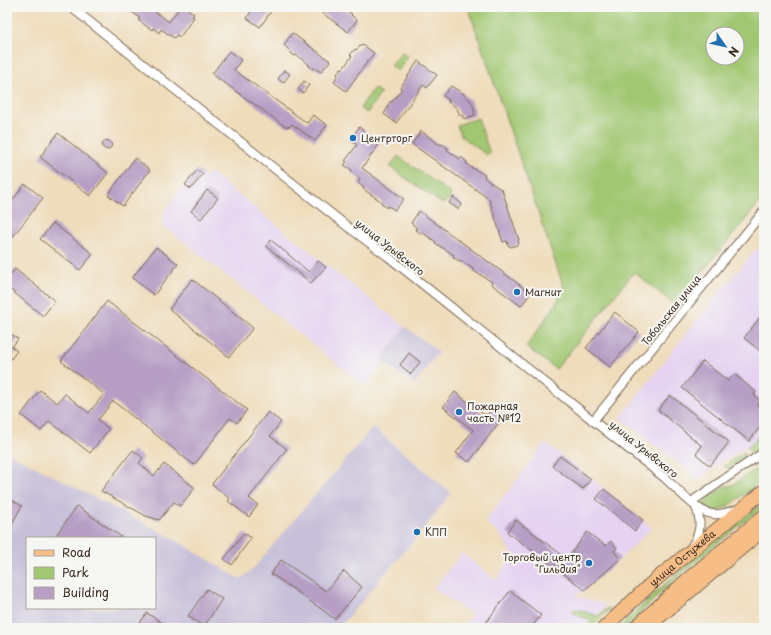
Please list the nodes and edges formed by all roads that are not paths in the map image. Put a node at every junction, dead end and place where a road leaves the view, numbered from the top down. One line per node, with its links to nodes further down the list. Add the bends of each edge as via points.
1 (71, 7): 3 (street, улица Урывского)
2 (764, 211): 3 (street, Тобольская улица)
3 (593, 421): 6 (street, улица Урывского)
4 (764, 452): 6 (street)
5 (764, 491): 7 (main road, улица Остужева)
6 (693, 504): 7 (street, via 708,513 716,514); 10 (street, via 700,518 700,527)
7 (744, 506): 10 (main road, улица Остужева)
8 (764, 516): 12 (main road, улица Остужева, via 688,579)
9 (764, 529): 13 (main road)
10 (686, 555): 11 (main road, улица Остужева)
11 (604, 628)
12 (635, 628)
13 (646, 628)

